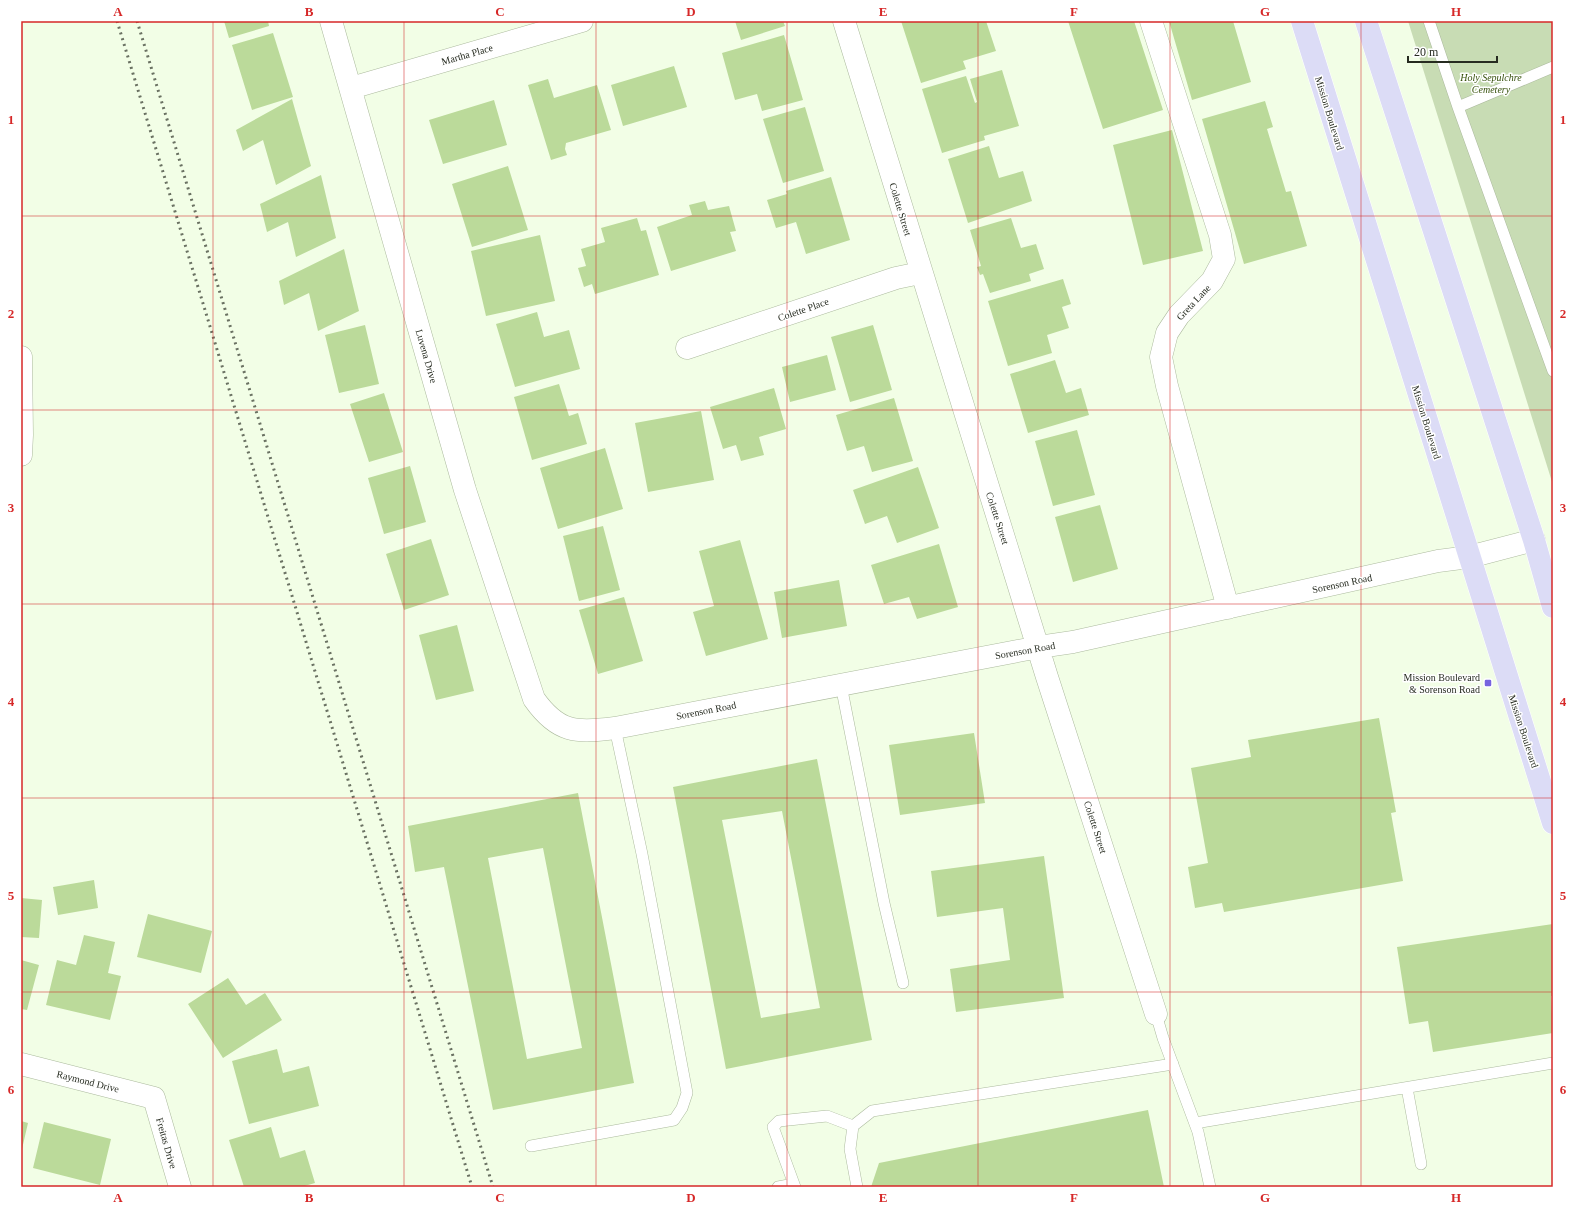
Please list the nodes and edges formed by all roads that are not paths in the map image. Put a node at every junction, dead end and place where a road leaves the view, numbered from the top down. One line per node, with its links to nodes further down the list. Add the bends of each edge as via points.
1 (331, 21): 9 (street, Luvena Drive)
2 (582, 21): 9 (street, Martha Place)
3 (844, 21): 11 (street, Colette Street)
4 (1151, 21): 19 (street, Greta Lane, via 1220,235 1224,259 1212,281 1179,315 1167,333 1161,357)
5 (1302, 21): 17 (main road, Mission Boulevard)
6 (1366, 21): 16 (main road)
7 (1429, 21): 10 (lane)
8 (1553, 67): 10 (lane)
9 (352, 88): 22 (street, Luvena Drive, via 465,490)
10 (1458, 107): 14 (lane)
11 (920, 273): 12 (street, Colette Place, via 896,278); 20 (street, Colette Street)
12 (687, 348)
13 (21, 357): 15 (street)
14 (1553, 371)
15 (21, 455)
16 (1534, 540): 17 (street, Sorenson Road); 18 (main road)
17 (1469, 557): 19 (street, Sorenson Road, via 1438,561); 24 (main road, Mission Boulevard)
18 (1553, 607)
19 (1228, 608): 20 (street, Sorenson Road)
20 (1039, 647): 21 (street, Sorenson Road); 26 (street, Colette Street)
21 (841, 685): 23 (street, Sorenson Road); 25 (lane, via 884,903)
22 (531, 688): 23 (street, Sorenson Road, via 534,699 545,714 560,725 585,732)
23 (615, 728): 34 (lane, via 642,854 687,1093 682,1108 674,1120)
24 (1553, 823)
25 (903, 983)
26 (1156, 1014): 29 (lane)
27 (1553, 1063): 30 (lane)
28 (21, 1064): 31 (street, Raymond Drive)
29 (1173, 1064): 32 (lane); 33 (lane, via 872,1111)
30 (1407, 1088): 32 (lane); 35 (lane)
31 (154, 1098): 37 (street, Freitas Drive)
32 (1195, 1123): 40 (lane)
33 (853, 1126): 36 (lane, via 827,1116 779,1120 773,1127); 39 (lane, via 850,1149)
34 (531, 1146)
35 (1421, 1164)
36 (794, 1185): 38 (lane)
37 (180, 1187)
38 (778, 1187)
39 (858, 1187)
40 (1210, 1187)

